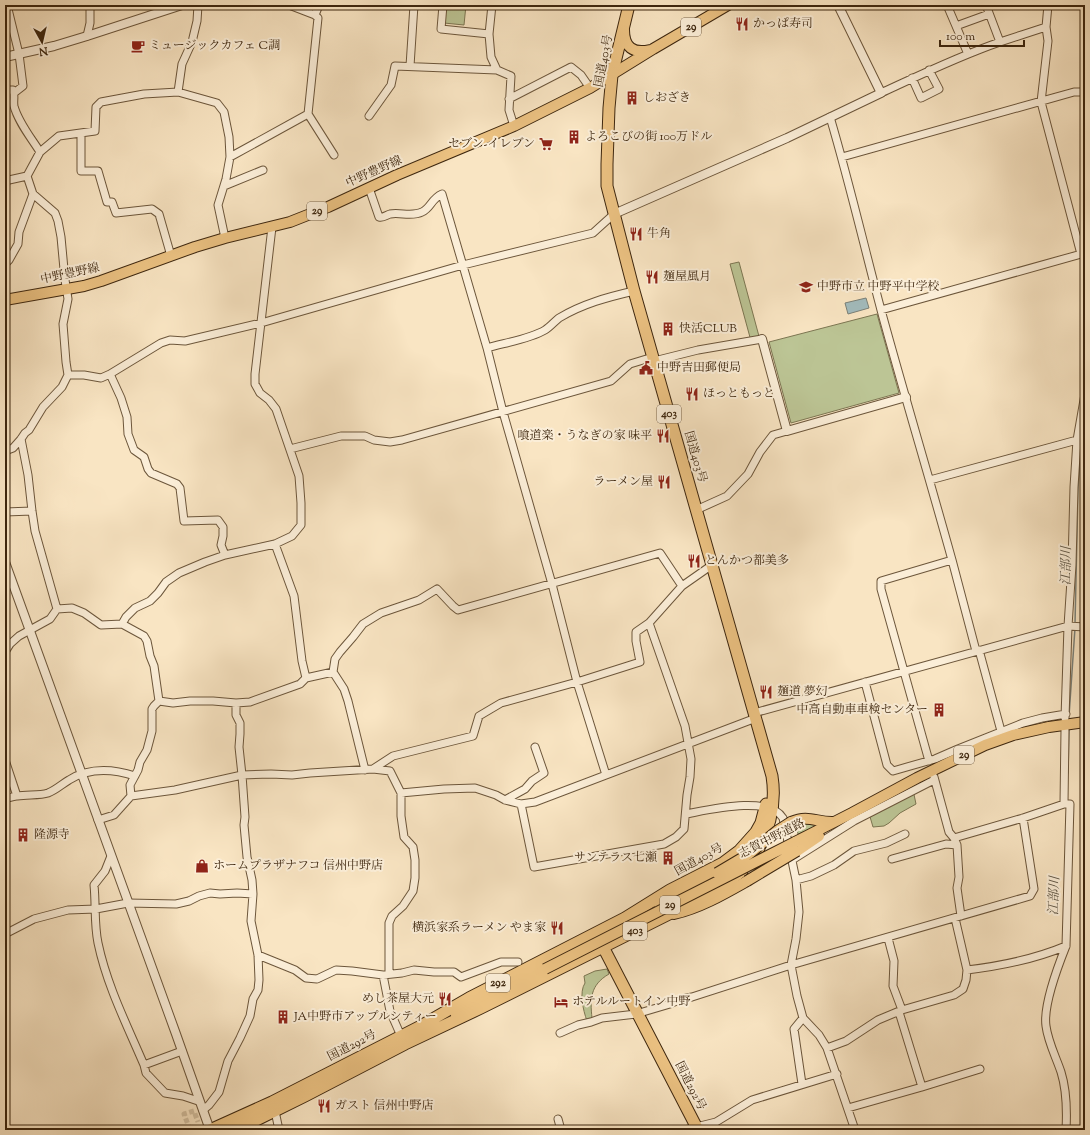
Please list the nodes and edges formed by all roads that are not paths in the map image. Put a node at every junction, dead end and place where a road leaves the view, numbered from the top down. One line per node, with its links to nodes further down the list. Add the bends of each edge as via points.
1 (7, 5): 25 (street)
2 (90, 5): 22 (street)
3 (182, 5): 22 (street)
4 (198, 5): 35 (street, via 197,21 192,42 182,64)
5 (290, 5): 17 (street)
6 (319, 5): 17 (street)
7 (414, 5): 28 (street)
8 (443, 5): 21 (street, via 441,29)
9 (492, 5): 21 (street)
10 (629, 5): 20 (highway, 国道403号 / 403)
11 (728, 5): 24 (main road, 中野豊野線 / 29)
12 (838, 5): 38 (street)
13 (947, 5): 18 (street)
14 (986, 5): 16 (street)
15 (1048, 5): 19 (street)
16 (989, 14): 18 (street); 23 (street)
17 (315, 15): 41 (street, via 318,18)
18 (956, 26): 26 (street)
19 (1046, 27): 23 (street); 40 (street, via 1048,41)
20 (624, 28): 24 (main road, via 625,43 630,48 638,51); 31 (highway, 国道403号 / 403)
21 (489, 34): 29 (street, via 491,58)
22 (87, 36): 25 (street)
23 (1000, 42): 26 (street)
24 (653, 49): 31 (main road, 中野豊野線 / 29)
25 (19, 54): 27 (street); 37 (street, via 23,86)
26 (968, 54): 30 (street)
27 (5, 57)
28 (410, 66): 29 (street); 42 (street, via 395,66 391,85)
29 (497, 70): 39 (street, via 511,76)
30 (929, 70): 32 (street); 32 (street, via 939,89 922,98)
31 (612, 75): 33 (main road, 中野豊野線 / 29); 56 (highway, 国道403号 / 403, via 607,186)
32 (912, 78): 38 (street)
33 (590, 88): 39 (street, via 581,75 571,67); 44 (main road, 中野豊野線 / 29)
34 (5, 90): 37 (street, via 13,90)
35 (178, 92): 45 (street, via 144,94 101,102 96,107 95,131); 48 (street, via 217,103 224,112)
36 (1085, 92): 40 (street, via 1074,92)
37 (14, 93): 46 (street, via 14,106 19,119)
38 (881, 93): 43 (street)
39 (509, 99): 44 (street, via 509,110)
40 (1041, 102): 49 (street); 59 (street)
41 (308, 114): 47 (street); 48 (street)
42 (369, 116)
43 (830, 117): 49 (street); 56 (street)
44 (514, 126): 54 (main road, 中野豊野線 / 29)
45 (81, 134): 46 (street, via 59,136); 60 (street, via 81,171 98,170 107,202 112,202 116,213 152,209 159,214)
46 (40, 152): 51 (street)
47 (334, 155)
48 (230, 156): 53 (street)
49 (842, 157): 66 (street)
50 (263, 170): 53 (street)
51 (27, 176): 52 (street); 55 (street)
52 (5, 183)
53 (224, 186): 58 (street, via 218,205)
54 (369, 188): 57 (main road, 中野豊野線 / 29, via 328,207); 62 (street, via 379,216 382,217 390,214 421,213 442,194)
55 (33, 194): 61 (street, via 19,232 18,244); 63 (street, via 55,213 58,221)
56 (614, 214): 62 (street, via 593,233); 64 (highway, 国道403号 / 403)
57 (272, 227): 58 (main road, 中野豊野線 / 29); 67 (street)
58 (225, 238): 60 (main road, 中野豊野線 / 29)
59 (1083, 254): 66 (street)
60 (171, 256): 63 (main road, 中野豊野線 / 29, via 101,282)
61 (5, 264)
62 (463, 265): 67 (street); 69 (street)
63 (67, 290): 65 (main road, 中野豊野線 / 29); 72 (street, via 68,299 63,324)
64 (634, 291): 69 (street, via 580,306 545,330); 70 (highway, 国道403号 / 403)
65 (5, 300)
66 (881, 310): 74 (street)
67 (261, 322): 71 (street, via 185,341 170,340 161,343); 79 (street, via 254,384 276,409)
68 (762, 339): 70 (street); 76 (street)
69 (486, 348): 75 (street)
70 (653, 359): 75 (street, via 630,364 611,381); 82 (highway, 国道403号 / 403)
71 (110, 374): 72 (street, via 102,378); 86 (street, via 121,398 134,450 144,457 151,473 177,484 180,488 184,521 218,520 223,527 221,545)
72 (68, 375): 77 (street, via 62,387 43,407)
73 (1085, 394): 78 (street)
74 (906, 397): 76 (street); 81 (street)
75 (503, 412): 79 (street, via 402,440 390,442 365,436 341,436); 90 (street)
76 (787, 431): 82 (street, via 773,435 748,474 727,496)
77 (21, 439): 80 (street, via 13,448); 83 (street)
78 (1080, 440): 81 (street); 95 (street, via 1073,513)
79 (290, 450): 85 (street, via 299,476 301,525 292,536)
80 (5, 451)
81 (930, 480): 87 (street)
82 (696, 510): 89 (highway, 国道403号 / 403)
83 (32, 511): 84 (street); 92 (street, via 35,531)
84 (5, 512)
85 (275, 544): 86 (street); 102 (street, via 294,596)
86 (225, 556): 94 (street, via 179,573 166,582 150,600 134,608)
87 (952, 560): 98 (street); 101 (street, via 881,581 881,589)
88 (5, 562): 97 (street)
89 (712, 565): 91 (street); 107 (highway, 国道403号 / 403)
90 (552, 584): 91 (street, via 660,553); 100 (street, via 458,610 437,589 419,600 381,613 364,624 335,659); 103 (street)
91 (682, 586): 93 (street)
92 (57, 609): 94 (street, via 72,608 101,625); 97 (street, via 50,619)
93 (649, 623): 103 (street, via 636,632 640,662); 111 (street, via 685,726)
94 (122, 624): 105 (street, via 144,636 147,641)
95 (1068, 626): 96 (street); 98 (street); 110 (street, via 1066,716 1042,718)
96 (1085, 627)
97 (30, 630): 99 (street, via 19,636); 117 (street)
98 (978, 650): 101 (street); 110 (street)
99 (5, 652)
100 (333, 672): 102 (street); 116 (street, via 348,701)
101 (905, 672): 104 (street); 114 (street)
102 (306, 678): 106 (street, via 288,689 250,702)
103 (577, 682): 115 (street, via 501,703 479,716 473,736 393,756); 119 (street)
104 (865, 682): 107 (street); 114 (street, via 887,765 893,771)
105 (159, 701): 106 (street); 120 (street, via 152,710 152,731 147,750)
106 (236, 703): 118 (street, via 236,715 240,723)
107 (755, 716): 111 (street); 128 (highway, 国道403号 / 403, via 773,782 774,796)
108 (1085, 722): 129 (main road, 志賀中野道路 / 29, via 1013,735 986,745)
109 (1065, 730): 127 (street)
110 (1001, 731): 114 (street)
111 (687, 744): 119 (street); 130 (street, via 691,759)
112 (535, 747): 125 (street, via 544,773 526,789)
113 (5, 760): 122 (street)
114 (929, 761)
115 (373, 769): 116 (street); 121 (street, via 390,772)
116 (365, 770): 118 (street, via 292,775)
117 (82, 774): 120 (street, via 105,770); 122 (street, via 46,794); 132 (street)
118 (242, 775): 123 (street, via 175,790); 142 (street, via 246,817 244,825)
119 (606, 775): 126 (street, via 535,802)
120 (135, 776): 123 (street, via 130,785)
121 (401, 793): 125 (street, via 475,788); 157 (street, via 404,837 413,847 415,860 413,891 392,916 389,924)
122 (17, 796): 124 (street)
123 (130, 796): 132 (street, via 114,815)
124 (5, 799)
125 (505, 800): 126 (street)
126 (521, 804): 130 (street, via 534,867 664,844 684,830)
127 (1064, 804): 131 (street); 151 (street, via 1070,804)
128 (769, 808): 130 (street, via 746,805); 136 (highway, 国道403号 / 403, via 758,828); 137 (street, via 781,815); 139 (highway, 国道403号 / 403, via 765,835)
129 (852, 813): 133 (main road, 志賀中野道路 / 29); 137 (main road, 29)
130 (686, 814)
131 (1023, 818): 135 (street); 146 (street, via 1034,889 1030,896)
132 (98, 820): 138 (street)
133 (834, 822): 137 (main road, 志賀中野道路 / 29); 147 (main road, 29, bridge, via 810,818 791,822 749,854 717,873)
134 (905, 834): 141 (street, via 886,843 854,851 834,865)
135 (955, 842): 137 (street, via 949,832 934,778 854,821 804,854); 140 (street); 146 (street)
136 (740, 850): 139 (highway); 147 (highway, 国道403号 / 403, via 723,863 670,890)
137 (795, 851): 141 (street); 145 (main road, 29, bridge, via 747,881 688,910); 162 (main road, 志賀中野道路 / 29, bridge, via 545,969)
138 (112, 856): 143 (street); 144 (street, via 106,871 94,885)
139 (753, 857): 145 (highway, 国道403号 / 403, via 727,884)
140 (892, 859)
141 (796, 880): 155 (street, via 799,912)
142 (253, 894): 143 (street, via 210,893 176,904); 153 (street, via 251,921)
143 (128, 903): 144 (street); 164 (street)
144 (96, 909): 149 (street, via 68,910 34,919); 165 (street, via 98,943 109,985)
145 (667, 916): 152 (highway, 国道403号 / 403)
146 (958, 917): 150 (street); 156 (street)
147 (625, 918): 148 (highway, 国道403号 / 403)
148 (596, 933): 152 (highway, 国道292号); 162 (highway, 国道292号 / 292, via 469,998)
149 (5, 934)
150 (888, 938): 155 (street); 158 (street, via 894,961 893,986)
151 (1066, 946): 156 (street, via 1053,952); 182 (street, via 1046,1006 1045,1025 1066,1094)
152 (603, 947): 159 (highway, 国道292号); 162 (highway, 国道292号 / 292, via 481,1008)
153 (258, 955): 157 (street, via 294,970 306,978 316,979 336,970); 172 (street, via 258,990 253,999 250,1016 228,1060 219,1092)
154 (518, 962): 157 (street, via 501,962 461,977 454,972 414,970)
155 (792, 965): 159 (street); 160 (street)
156 (967, 970): 158 (street, via 963,988 954,995)
157 (386, 974): 162 (street, via 390,1011)
158 (900, 1011): 163 (street, via 878,1020 846,1041); 169 (street)
159 (638, 1014): 161 (street, via 602,1018); 175 (highway, 国道292号)
160 (803, 1018): 163 (street); 168 (street, via 794,1029)
161 (560, 1033)
162 (403, 1040): 173 (highway, 国道292号 / 292); 176 (highway, 国道292号 / 292)
163 (827, 1048): 167 (street)
164 (182, 1051): 165 (street); 170 (street)
165 (144, 1065): 170 (street, via 146,1073 165,1093)
166 (980, 1069): 169 (street)
167 (837, 1074): 168 (street); 171 (street)
168 (802, 1084): 175 (street, via 752,1100 716,1122)
169 (922, 1087): 171 (street)
170 (198, 1101): 172 (street)
171 (848, 1108): 181 (street)
172 (203, 1110): 176 (street)
173 (275, 1111): 177 (highway, 国道292号 / 292); 178 (street)
174 (558, 1119): 179 (street)
175 (697, 1129): 180 (street)
176 (210, 1130)
177 (236, 1130)
178 (279, 1130)
179 (561, 1130)
180 (684, 1130)
181 (855, 1130)
182 (1066, 1130)

